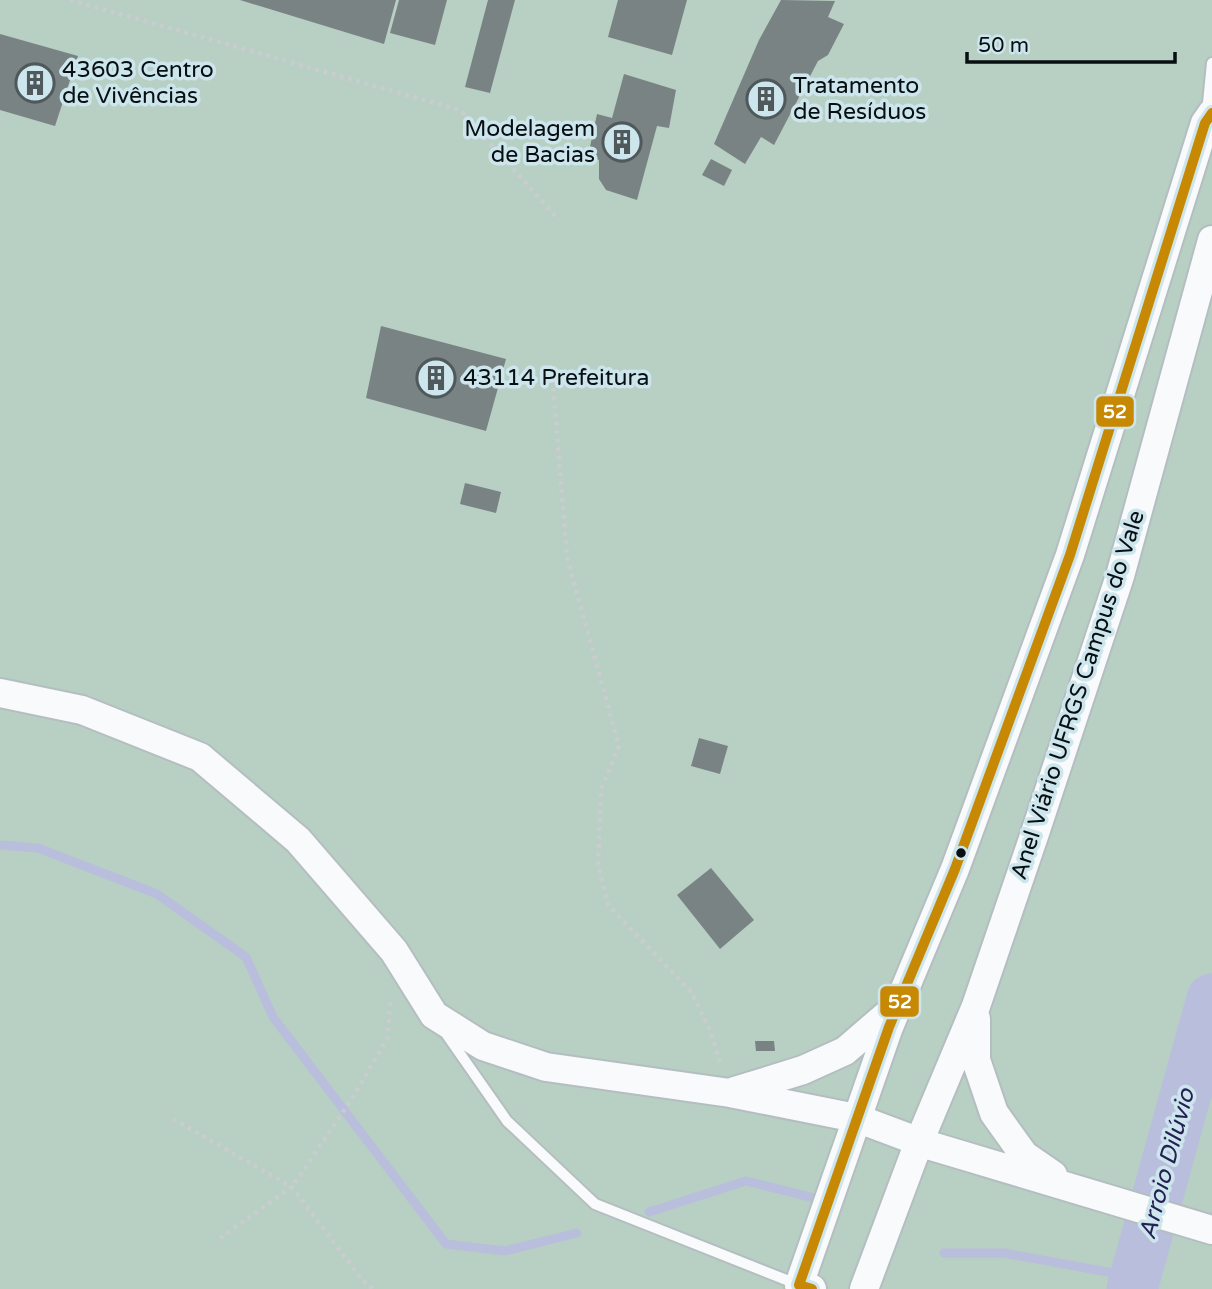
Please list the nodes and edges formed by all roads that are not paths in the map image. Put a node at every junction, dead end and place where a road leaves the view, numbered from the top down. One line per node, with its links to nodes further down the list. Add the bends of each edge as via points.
1 (1212, 63): 2 (lane)
2 (1209, 118): 5 (street, via 1066,567 955,869)
3 (1212, 240): 6 (street, Anel Viário UFRGS Campus do Vale, via 1120,576)
4 (0, 693): 7 (street, via 82,710 200,757 298,840 394,951)
5 (897, 1006): 8 (street, via 845,1051); 9 (street)
6 (976, 1006): 10 (street, Anel Viário UFRGS Campus do Vale); 11 (street, via 976,1060 994,1113 1024,1155)
7 (434, 1015): 8 (street, via 483,1046 546,1067); 13 (lane, via 507,1121 595,1205)
8 (730, 1093): 9 (street)
9 (856, 1118): 10 (street); 13 (street)
10 (923, 1143): 11 (street); 14 (street, Anel Viário UFRGS Campus do Vale); 15 (street, Anel Viário UFRGS Campus do Vale)
11 (1069, 1187): 12 (street)
12 (1209, 1229)
13 (805, 1287)
14 (863, 1289)
15 (877, 1289)

